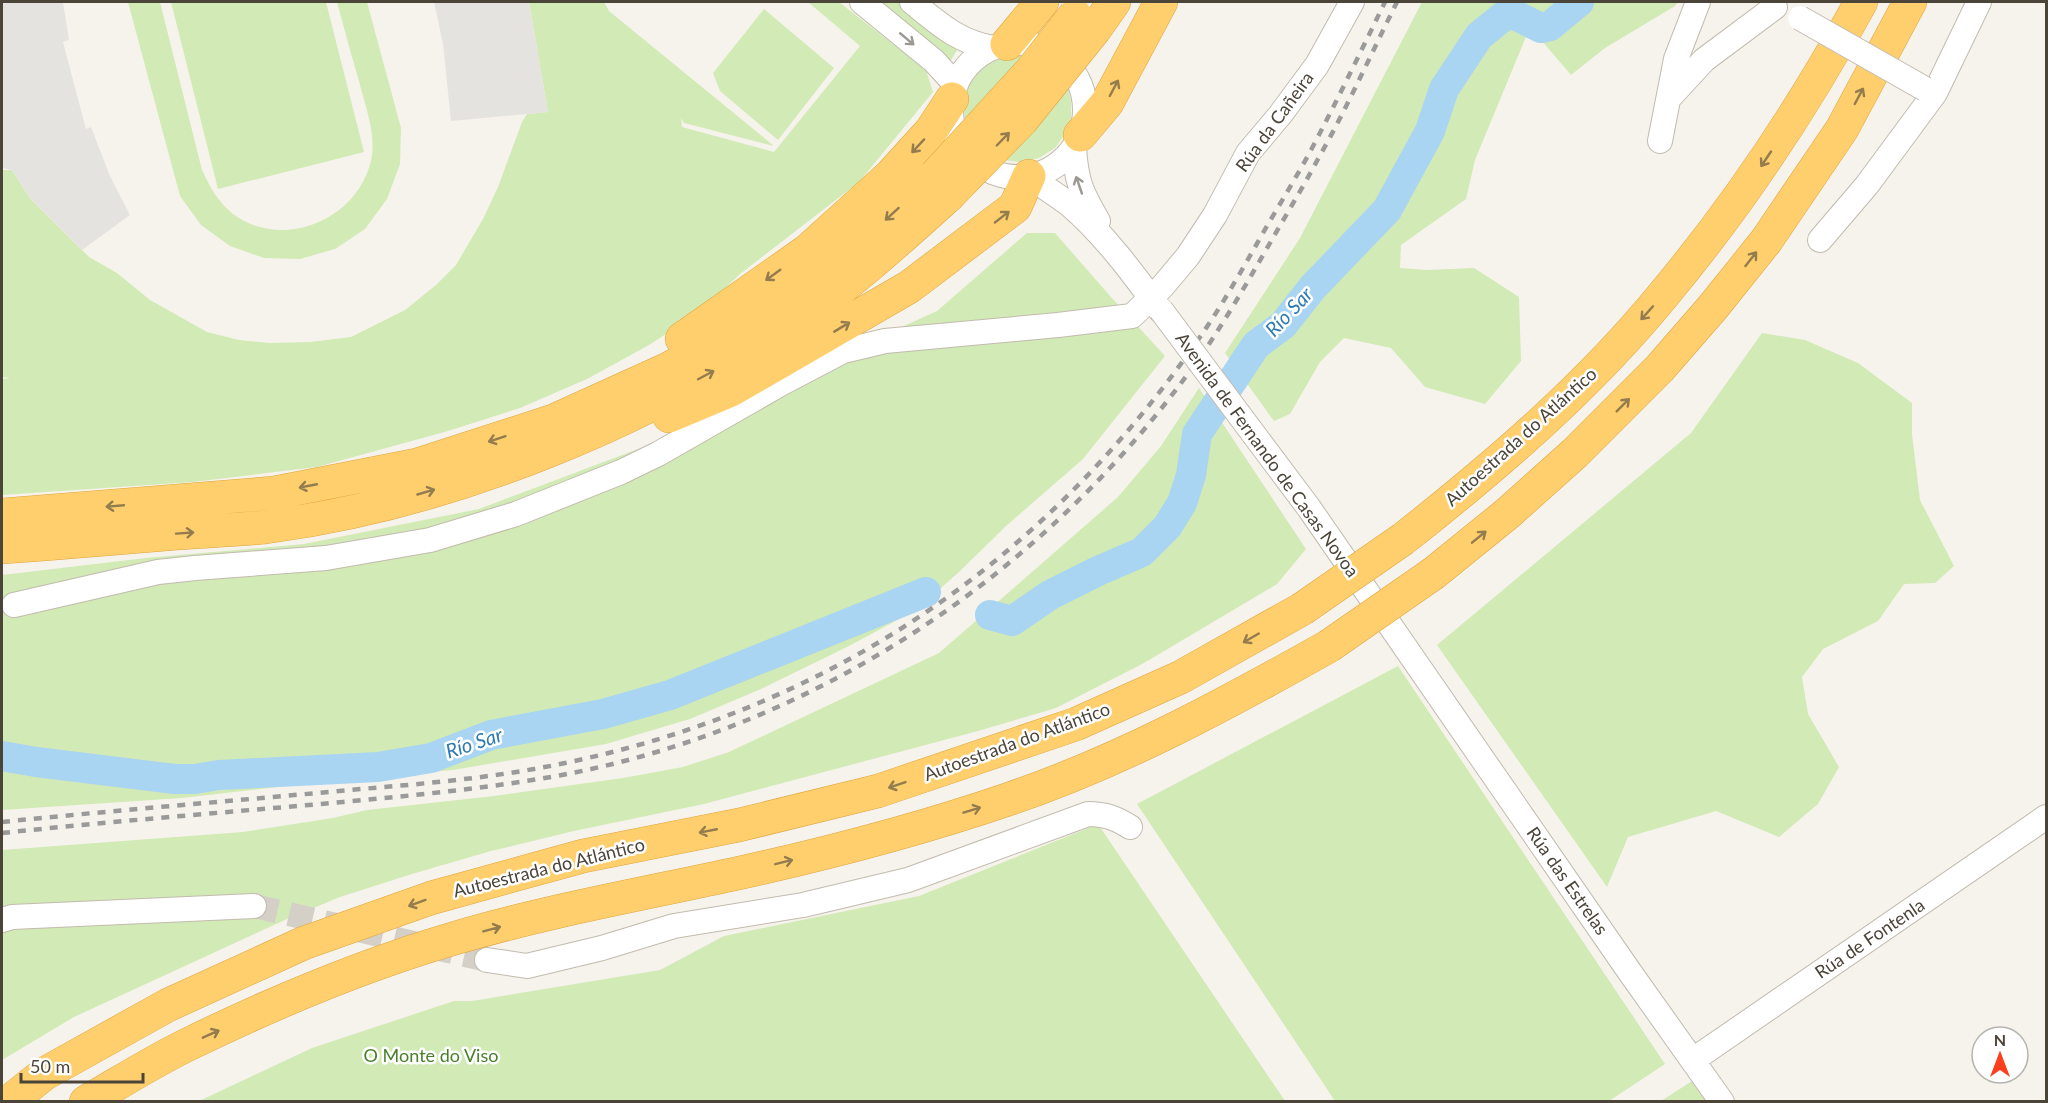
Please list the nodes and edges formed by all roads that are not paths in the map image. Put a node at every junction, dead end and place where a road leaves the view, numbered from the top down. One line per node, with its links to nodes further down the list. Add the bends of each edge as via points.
1 (862, 2): 16 (street, one-way to 16, via 934,61)
2 (912, 2): 14 (street, Avenida de Fernando de Casas Novoa, via 957,37 976,45)
3 (1042, 2): 14 (highway)
4 (1114, 2): 13 (highway)
5 (1161, 2): 19 (highway, one-way to 5, via 1107,103)
6 (1352, 2): 25 (street, Rúa da Cañeira, via 1317,65 1248,153 1215,215)
7 (1698, 2): 17 (street, via 1676,59)
8 (1842, 2): 18 (highway, via 1802,79)
9 (1862, 2): 18 (highway, Autoestrada do Atlántico)
10 (1910, 2): 39 (highway, one-way to 10, bridge, via 189,1044 325,984 451,939 895,834 1011,798 1090,768 1233,700 1329,646 1434,573 1508,513 1660,368 1766,240 1842,129)
11 (1979, 2): 15 (street)
12 (1773, 4): 15 (street, bridge); 17 (street, via 1704,60)
13 (1085, 15): 22 (highway, bridge, via 1022,120)
14 (1000, 46): 16 (street, via 977,57 965,69); 19 (street, Avenida de Fernando de Casas Novoa, via 1028,44 1064,61 1083,96 1085,116)
15 (1930, 91): 23 (street, via 1868,185)
16 (954, 92): 21 (street, via 951,121 958,142 972,160 991,172); 26 (highway, one-way to 26, via 931,131 891,176 807,250 703,326)
17 (1668, 100): 20 (street)
18 (1799, 110): 38 (highway, Autoestrada do Atlántico, one-way to 38, bridge, via 1755,176 1663,296 1612,352 1498,462 1403,539 1302,609 1181,677 1076,724 878,791 740,825 583,856 431,898 304,943 168,1005 44,1074)
19 (1077, 141): 21 (street, via 1064,159); 24 (street, Avenida de Fernando de Casas Novoa, one-way to 19, via 1081,191 1076,173)
20 (1660, 141)
21 (1029, 176): 24 (street, Avenida de Fernando de Casas Novoa, via 1069,204); 27 (highway, one-way to 21, via 656,421 731,390 899,294 1015,207)
22 (942, 186): 26 (highway, one-way to 26, via 737,331 670,368); 27 (highway, one-way to 22, via 736,359 809,312 870,266)
23 (1820, 240)
24 (1116, 255): 25 (street, Avenida de Fernando de Casas Novoa)
25 (1156, 304): 30 (street, Rúa da Cañeira, via 1132,316 885,341 843,351 621,472 516,514 430,540 326,558 158,572); 31 (street, Avenida de Fernando de Casas Novoa, bridge, via 1309,508)
26 (553, 421): 28 (highway, one-way to 28, via 417,465 274,493)
27 (617, 422): 29 (highway, one-way to 27, via 266,527 369,508 484,475)
28 (2, 515)
29 (2, 547)
30 (14, 605)
31 (1413, 659): 37 (street, Rúa das Estrelas)
32 (2046, 817): 37 (street, Rúa de Fontenla)
33 (1130, 826): 36 (street, via 1102,814 1088,814 908,880 803,905 674,926 527,966)
34 (255, 906): 35 (street)
35 (2, 920)
36 (487, 960)
37 (1693, 1060): 40 (street, Rúa das Estrelas)
38 (9, 1101)
39 (86, 1101)
40 (1722, 1101)

